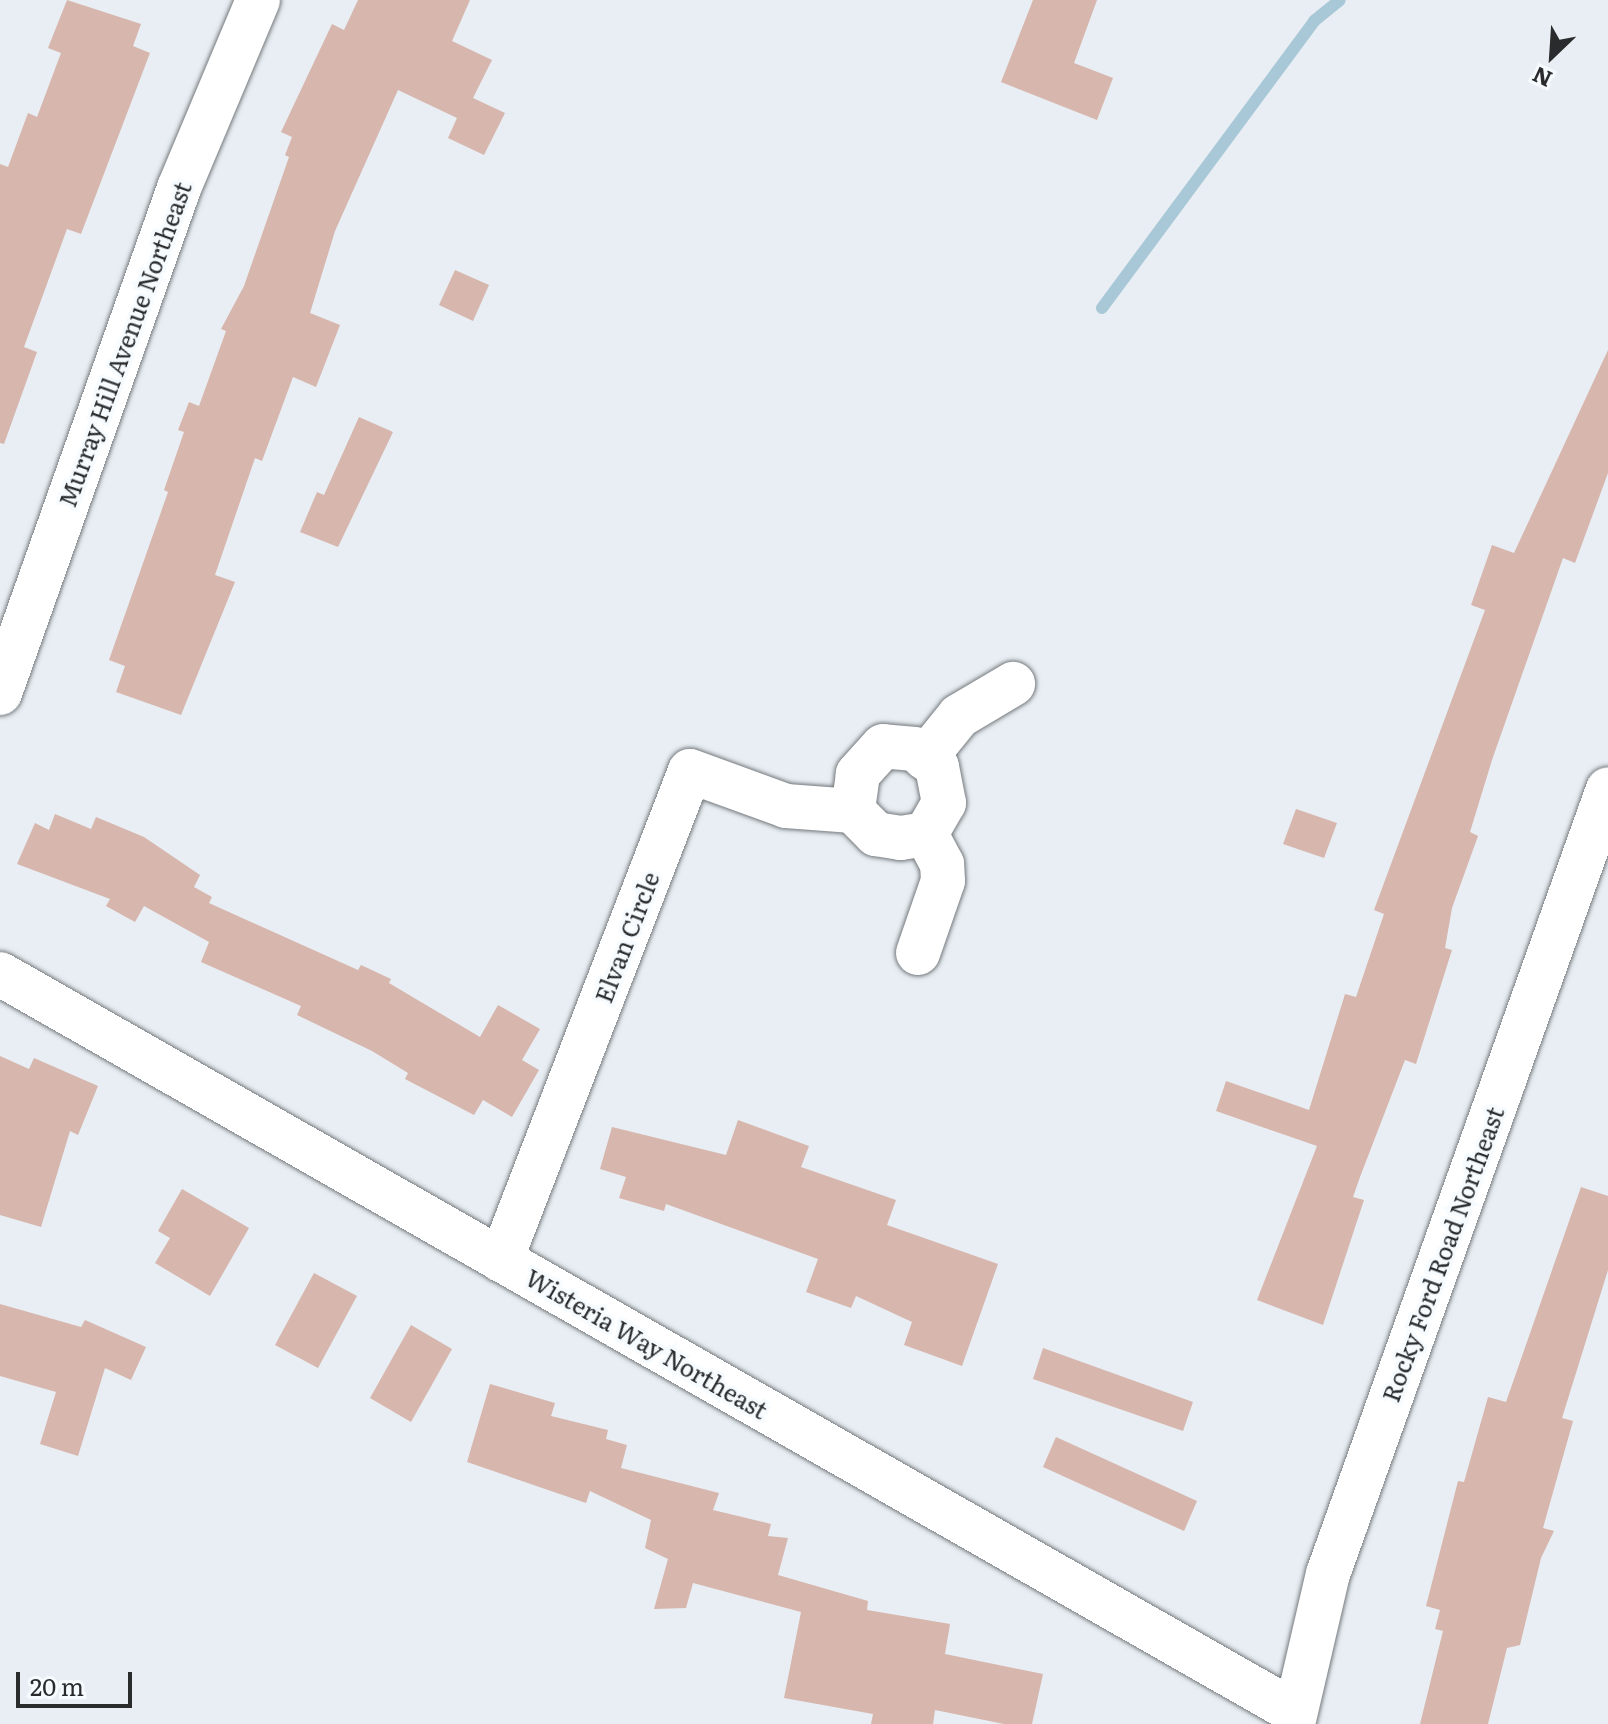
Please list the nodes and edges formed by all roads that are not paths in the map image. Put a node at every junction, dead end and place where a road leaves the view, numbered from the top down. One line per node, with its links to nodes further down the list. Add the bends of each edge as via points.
1 (258, 0): 3 (street, Murray Hill Avenue Northeast, via 179,188)
2 (1013, 684): 4 (street, via 959,716)
3 (0, 693)
4 (925, 758): 6 (street, via 915,749 883,746 858,774); 7 (street, via 937,767 944,803)
5 (1608, 789): 11 (street, Rocky Ford Road Northeast, via 1328,1574)
6 (853, 811): 7 (street, via 876,834); 10 (street, Elvan Circle, via 786,806 690,771)
7 (926, 834): 8 (street, via 942,864 943,881)
8 (918, 953)
9 (0, 974): 10 (street, Wisteria Way Northeast)
10 (501, 1260): 11 (street, Wisteria Way Northeast)
11 (1293, 1718)

